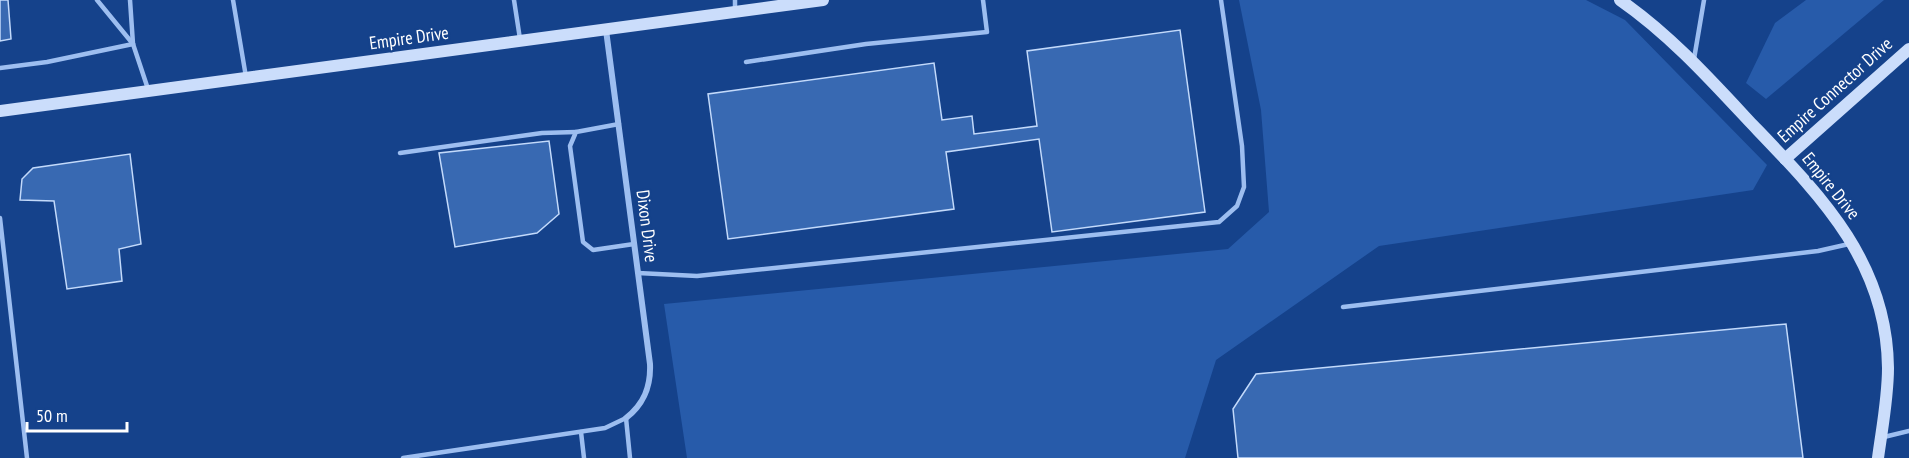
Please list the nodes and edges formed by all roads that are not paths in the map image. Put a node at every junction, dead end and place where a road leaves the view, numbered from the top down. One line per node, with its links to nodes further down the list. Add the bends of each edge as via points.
1 (97, 0): 13 (lane)
2 (130, 0): 13 (lane)
3 (233, 0): 18 (lane)
4 (514, 0): 12 (lane)
5 (823, 0): 10 (street, Empire Drive)
6 (983, 0): 15 (lane, via 987,32 866,44)
7 (1221, 0): 28 (lane, via 1242,146 1244,187 1237,206 1219,222 697,276)
8 (1620, 0): 16 (street, Empire Drive, via 1651,22)
9 (1704, 0): 16 (lane)
10 (735, 6): 11 (street, Empire Drive)
11 (606, 30): 12 (street, Empire Drive); 21 (street, Dixon Drive)
12 (520, 42): 18 (street, Empire Drive)
13 (133, 44): 17 (lane); 19 (lane)
14 (1909, 49): 24 (street, Empire Connector Drive)
15 (746, 62)
16 (1694, 63): 24 (street, Empire Drive)
17 (0, 68)
18 (246, 78): 19 (street, Empire Drive)
19 (149, 92): 20 (street, Empire Drive)
20 (0, 111)
21 (619, 124): 22 (lane); 27 (street, Dixon Drive)
22 (576, 132): 23 (lane, via 542,133); 27 (lane, via 570,146 583,242 593,249)
23 (400, 153)
24 (1785, 159): 26 (street, Empire Drive, via 1820,196)
25 (0, 218): 34 (lane)
26 (1852, 243): 29 (lane, via 1806,253); 33 (street, Empire Drive, via 1868,276 1885,337 1888,368)
27 (634, 244): 28 (street, Dixon Drive)
28 (638, 273): 30 (street, Dixon Drive, via 650,379 641,403)
29 (1343, 308)
30 (626, 418): 32 (lane, via 605,428); 37 (lane)
31 (1909, 431): 33 (lane)
32 (581, 432): 35 (lane); 36 (lane)
33 (1881, 437): 38 (street, Empire Drive)
34 (27, 458)
35 (403, 458)
36 (584, 458)
37 (630, 458)
38 (1878, 458)

